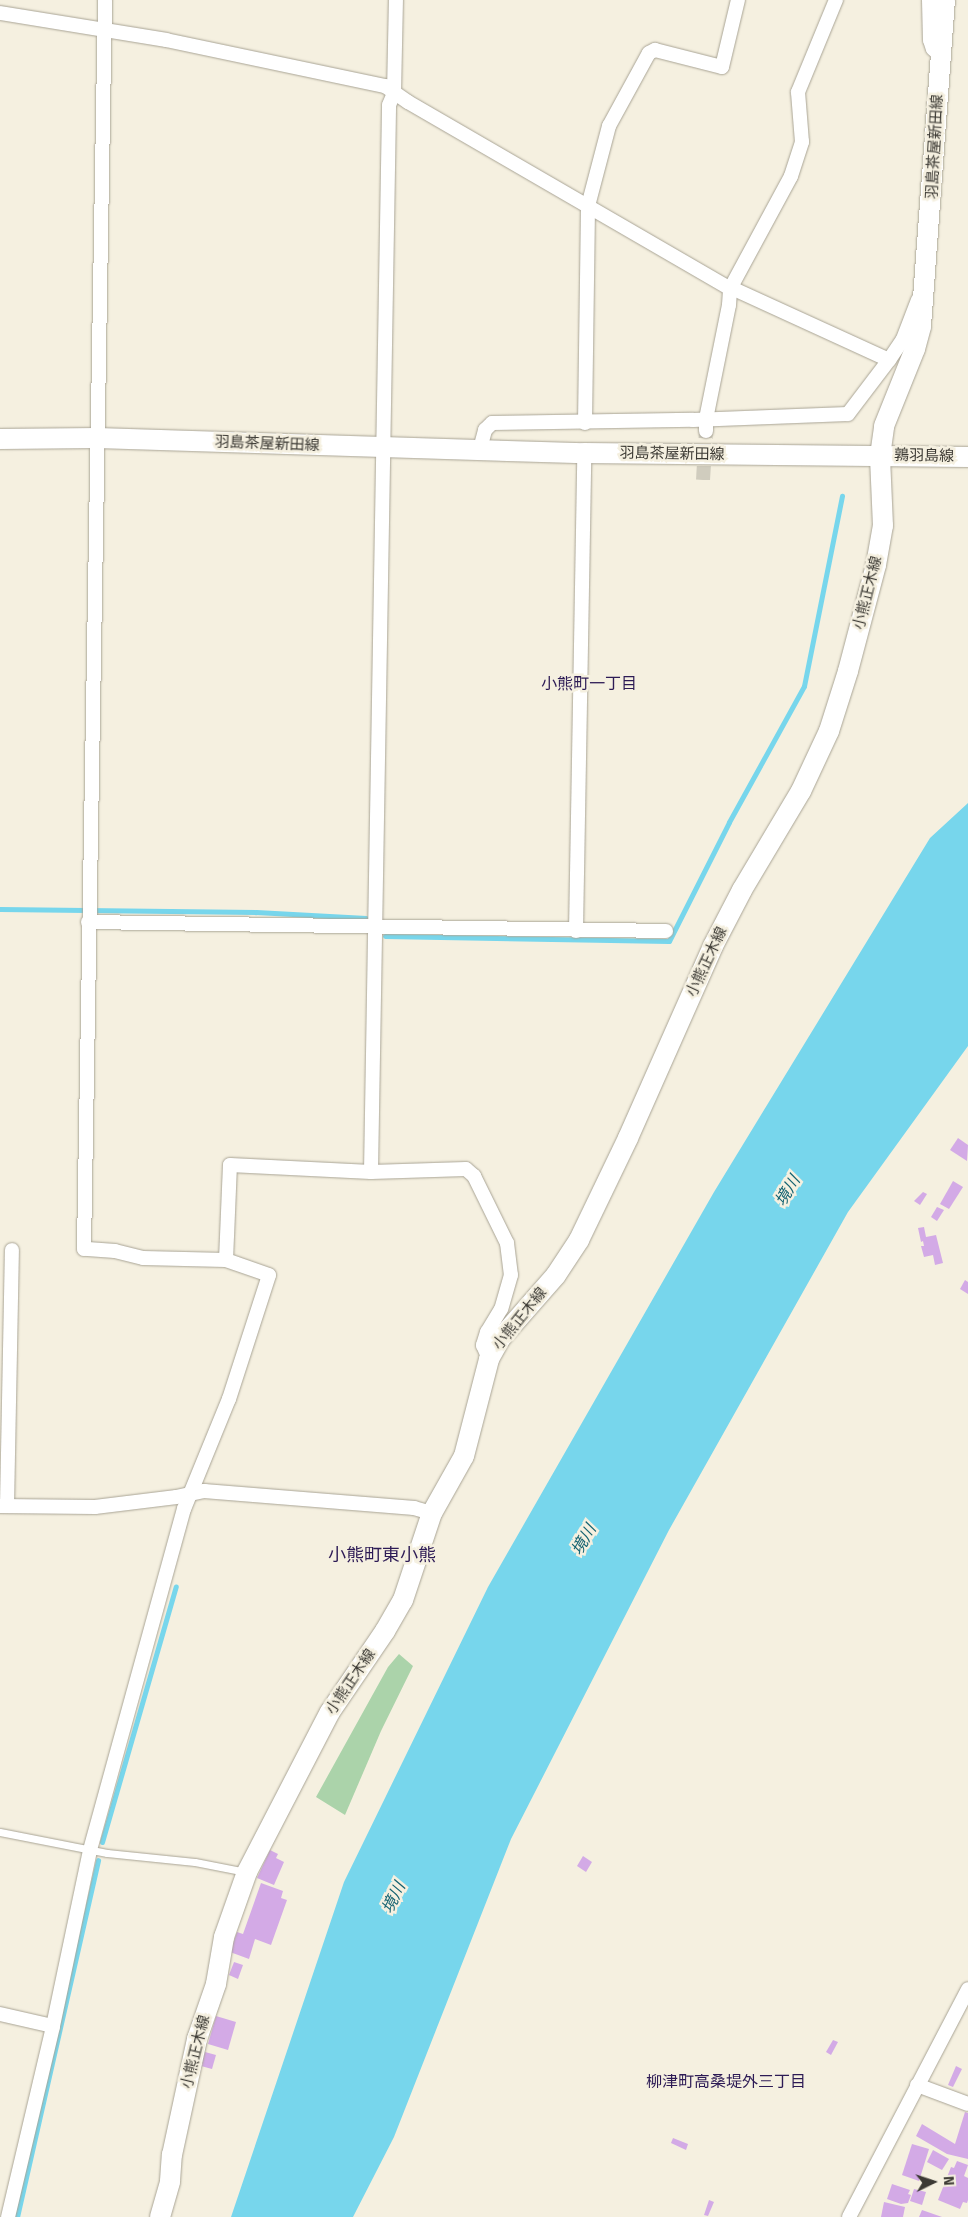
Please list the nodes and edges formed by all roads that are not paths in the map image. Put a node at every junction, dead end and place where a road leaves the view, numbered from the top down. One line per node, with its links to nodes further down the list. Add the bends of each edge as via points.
1 (105, 0): 8 (street)
2 (396, 0): 10 (street)
3 (738, 0): 11 (street, via 722,67 654,50 649,53 610,126)
4 (836, 0): 13 (street, via 798,92 802,142 791,176)
5 (929, 0): 9 (street, via 930,40 933,49)
6 (945, 0): 9 (main road, 羽島茶屋新田線)
7 (0, 13): 8 (street)
8 (104, 30): 10 (street, via 386,86); 18 (street)
9 (940, 54): 12 (main road, 羽島茶屋新田線)
10 (394, 93): 11 (street); 19 (street, via 389,105)
11 (588, 206): 13 (street); 15 (street)
12 (924, 283): 14 (street, via 903,340); 22 (main road, 羽島茶屋新田線, via 921,326 884,426)
13 (730, 289): 14 (street); 16 (street)
14 (889, 360): 16 (street, via 848,414)
15 (584, 423): 16 (street); 20 (street, via 492,422)
16 (706, 425)
17 (0, 438): 18 (main road, 羽島茶屋新田線)
18 (97, 438): 19 (main road, 羽島茶屋新田線); 24 (street)
19 (384, 448): 20 (main road, 羽島茶屋新田線); 25 (street)
20 (480, 449): 21 (main road, 羽島茶屋新田線)
21 (584, 453): 22 (main road, 羽島茶屋新田線); 26 (street)
22 (880, 456): 23 (main road, 鶉羽島線); 31 (main road, 小熊正木線, via 883,526 876,565 829,731 802,790 742,890 713,946 579,1240 556,1275 500,1340)
23 (968, 457)
24 (88, 922): 25 (street); 30 (street, via 84,1249 115,1251 143,1258)
25 (376, 926): 26 (street); 28 (street)
26 (576, 931): 27 (street)
27 (666, 931)
28 (371, 1172): 30 (street, via 230,1165); 31 (street, via 466,1169 474,1176 507,1243 511,1275 503,1304 483,1345)
29 (12, 1250): 33 (street)
30 (226, 1260): 32 (street, via 269,1275 229,1399)
31 (489, 1359): 34 (main road, 小熊正木線, via 464,1456)
32 (191, 1493): 33 (street, via 95,1508); 34 (street, via 204,1491 326,1500 414,1508); 36 (street)
33 (3, 1506)
34 (432, 1513): 37 (main road, 小熊正木線, via 403,1600 330,1712)
35 (0, 1832): 36 (lane)
36 (90, 1850): 37 (lane, via 195,1862); 40 (street)
37 (247, 1872): 44 (main road, 小熊正木線, via 224,1937 216,1984 197,2039)
38 (968, 1988): 41 (street)
39 (0, 2014): 40 (street)
40 (53, 2026): 43 (street)
41 (917, 2085): 42 (street); 45 (street)
42 (968, 2104)
43 (8, 2217)
44 (160, 2217)
45 (850, 2217)

